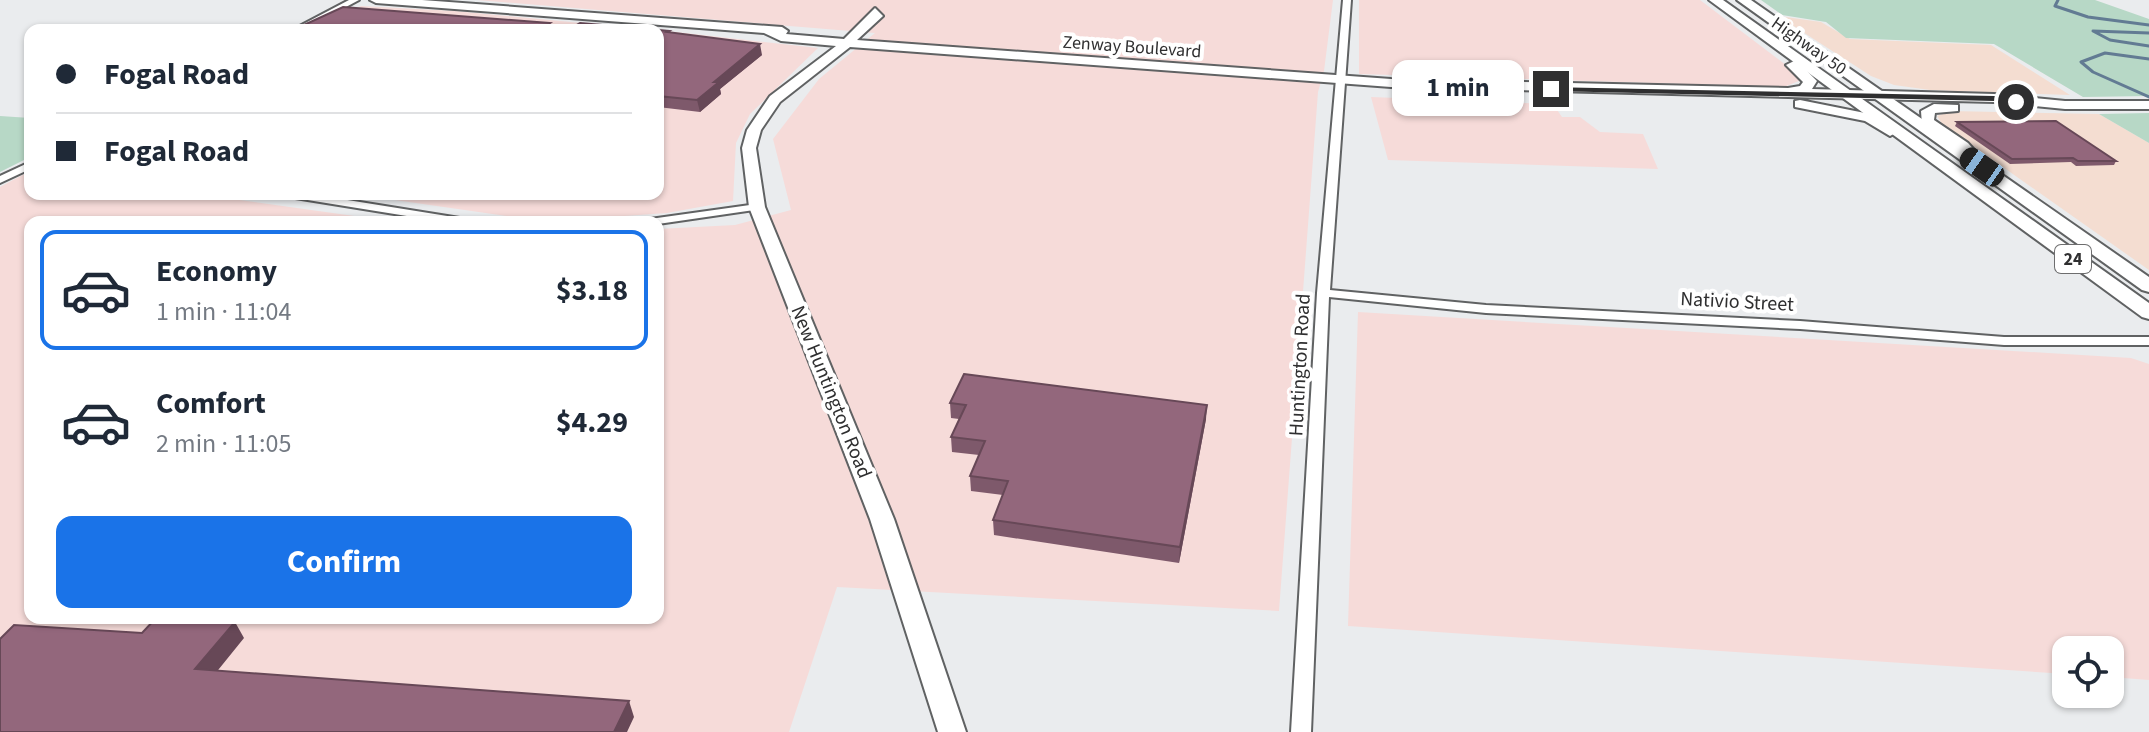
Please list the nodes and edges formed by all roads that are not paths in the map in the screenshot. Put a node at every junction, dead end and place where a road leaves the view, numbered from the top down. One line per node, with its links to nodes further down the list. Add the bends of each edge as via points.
1 (355, 0): 7 (street)
2 (376, 0): 8 (street, Zenway Boulevard)
3 (888, 0): 10 (street, New Huntington Road, via 877,16)
4 (1347, 0): 13 (street, Huntington Road)
5 (1715, 0): 11 (main road, Highway 50 / 24)
6 (1743, 0): 12 (main road, Highway 50 / 24)
7 (308, 24)
8 (663, 24)
9 (664, 24): 10 (street, Zenway Boulevard)
10 (844, 40): 13 (street, Zenway Boulevard); 24 (street, New Huntington Road, via 821,66 775,99 754,130 749,148)
11 (1802, 61): 14 (street, via 1793,65 1809,78 1805,90); 15 (main road, Highway 50 / 24)
12 (1834, 63): 16 (main road, Highway 50 / 24); 17 (street, via 1878,85)
13 (1341, 80): 14 (street, Zenway Boulevard); 28 (street, Huntington Road)
14 (1713, 94): 15 (street); 19 (street, via 1732,102 1817,106 1870,118)
15 (1852, 98): 16 (street); 19 (main road, Highway 50 / 24)
16 (1886, 99): 17 (street); 20 (main road, Highway 50 / 24)
17 (2004, 102): 18 (street); 20 (street, via 1928,111 1927,122 1963,146)
18 (2149, 105)
19 (1922, 149): 29 (main road, Highway 50 / 24)
20 (1982, 167): 27 (main road, Highway 50 / 24)
21 (24, 168): 22 (street)
22 (0, 180)
23 (327, 200): 25 (street)
24 (757, 207): 26 (street); 31 (street, New Huntington Road, via 882,519)
25 (428, 216)
26 (664, 220)
27 (2149, 286)
28 (1323, 293): 30 (street, Nativio Street, via 1486,309 2004,341); 32 (street, Huntington Road)
29 (2149, 313)
30 (2149, 341)
31 (952, 732)
32 (1301, 732)

